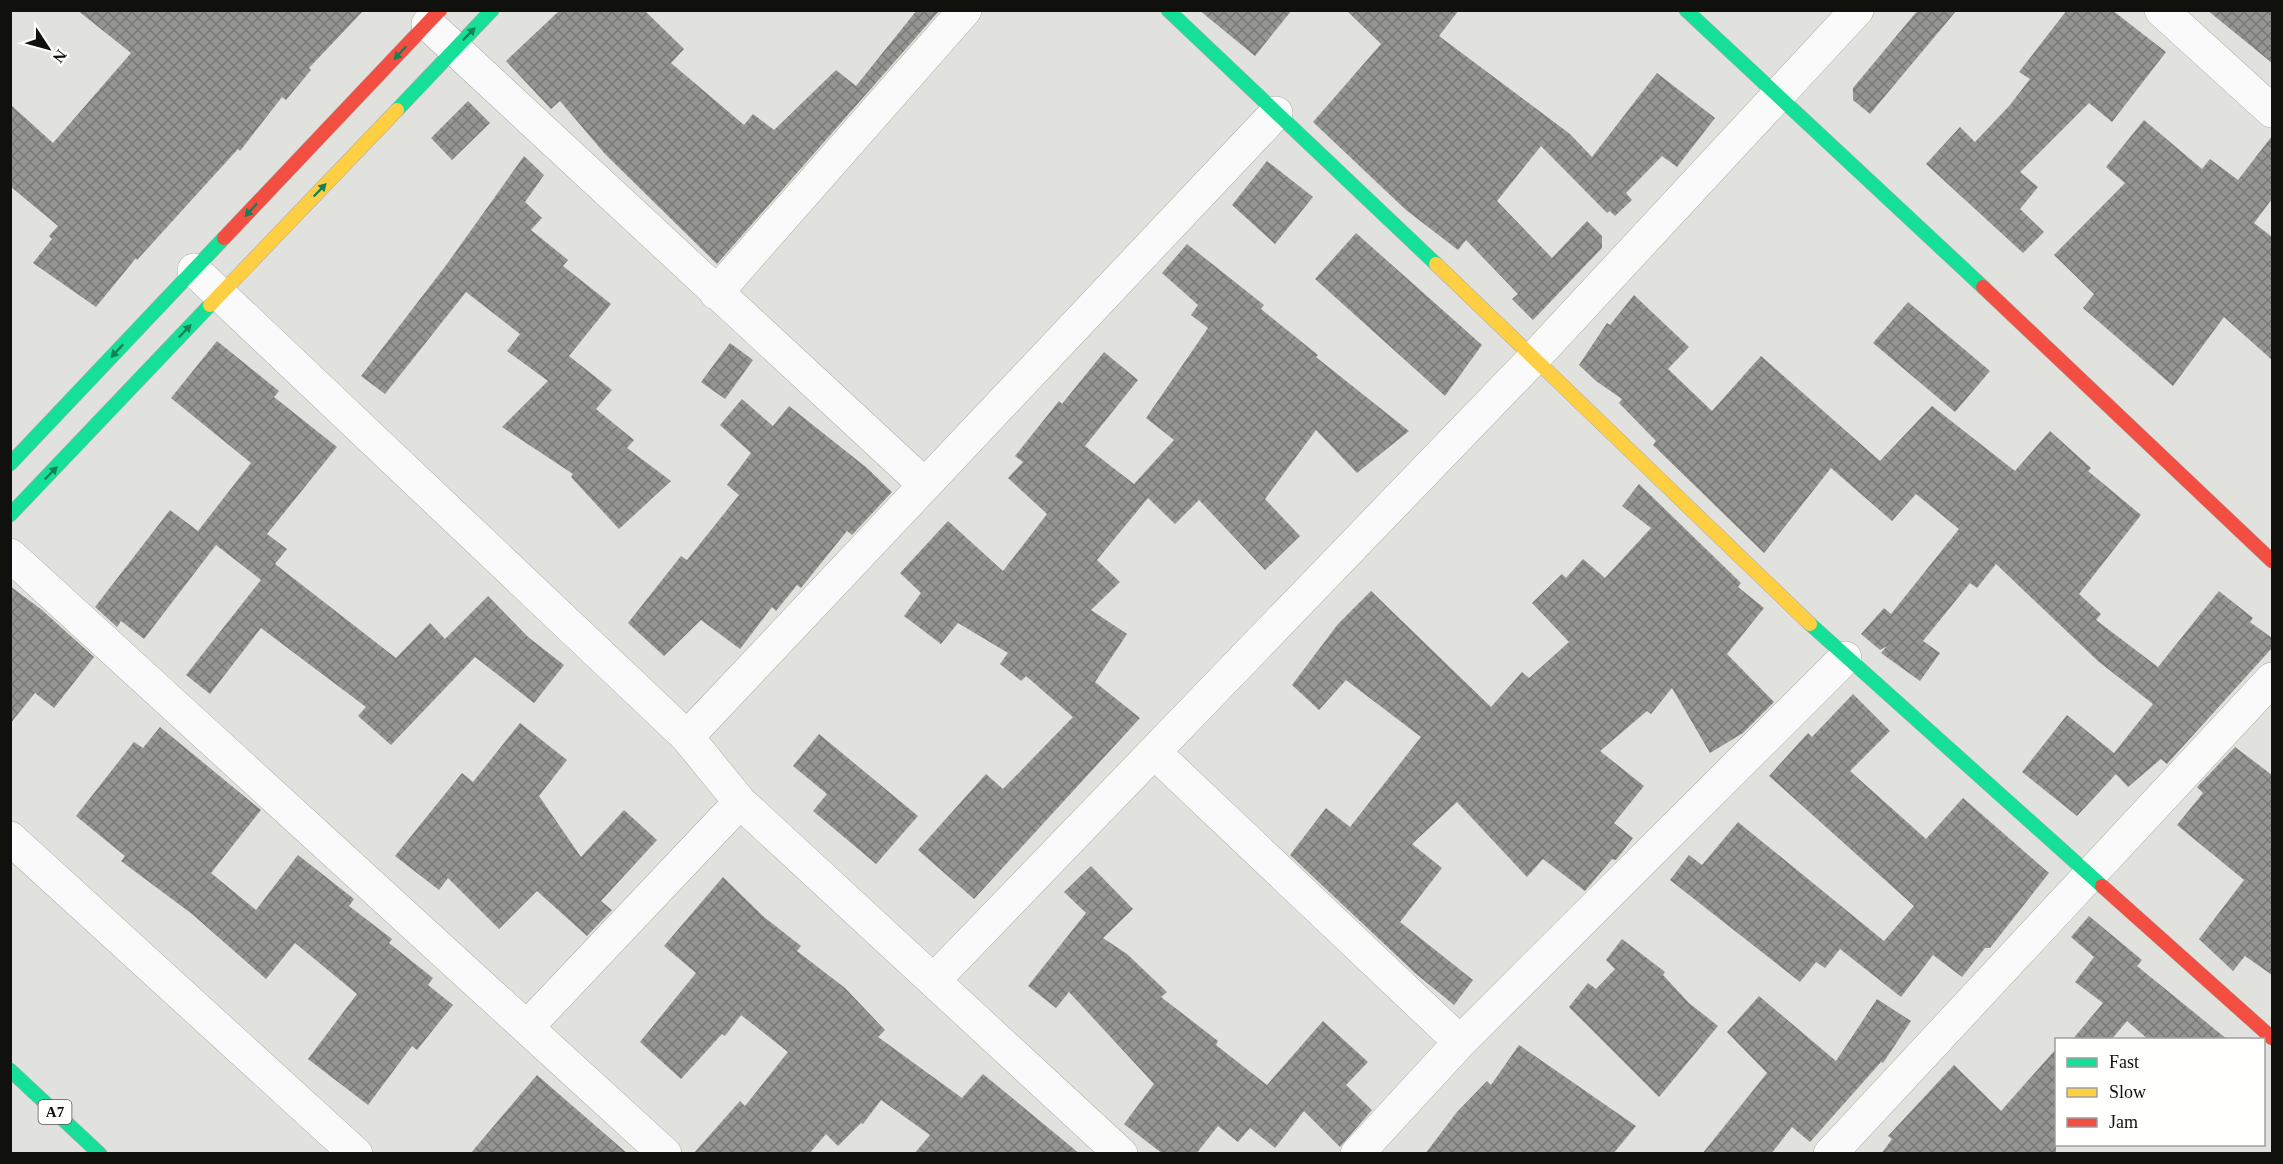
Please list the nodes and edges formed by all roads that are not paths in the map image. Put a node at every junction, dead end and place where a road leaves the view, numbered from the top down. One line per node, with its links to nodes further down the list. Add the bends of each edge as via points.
1 (492, 10): 8 (main road, one-way to 1)
2 (965, 10): 13 (street)
3 (1168, 10): 11 (main road)
4 (1686, 10): 9 (main road)
5 (1857, 10): 9 (street)
6 (2161, 10): 10 (street)
7 (434, 17): 8 (street); 12 (main road, one-way to 12)
8 (454, 50): 13 (street); 14 (main road, one-way to 8)
9 (1778, 93): 15 (street); 20 (main road)
10 (2271, 107)
11 (1276, 113): 15 (main road); 17 (street)
12 (194, 270): 14 (street); 16 (main road, one-way to 16)
13 (716, 293): 17 (street)
14 (220, 295): 18 (main road, one-way to 14); 23 (street)
15 (1535, 357): 21 (main road); 24 (street)
16 (10, 464)
17 (925, 485): 23 (street)
18 (10, 515)
19 (10, 555): 29 (street)
20 (2272, 561)
21 (1845, 658): 27 (main road); 31 (street)
22 (2272, 679): 27 (street)
23 (687, 737): 25 (street)
24 (1154, 752): 28 (street); 31 (street)
25 (740, 802): 28 (street); 29 (street)
26 (10, 837): 34 (street)
27 (2088, 876): 30 (main road); 38 (street)
28 (934, 980): 36 (street)
29 (527, 1027): 35 (street)
30 (2272, 1038)
31 (1460, 1042): 37 (street)
32 (10, 1070): 33 (main road, A7)
33 (100, 1154)
34 (356, 1154)
35 (665, 1154)
36 (1121, 1154)
37 (1357, 1154)
38 (1830, 1154)

